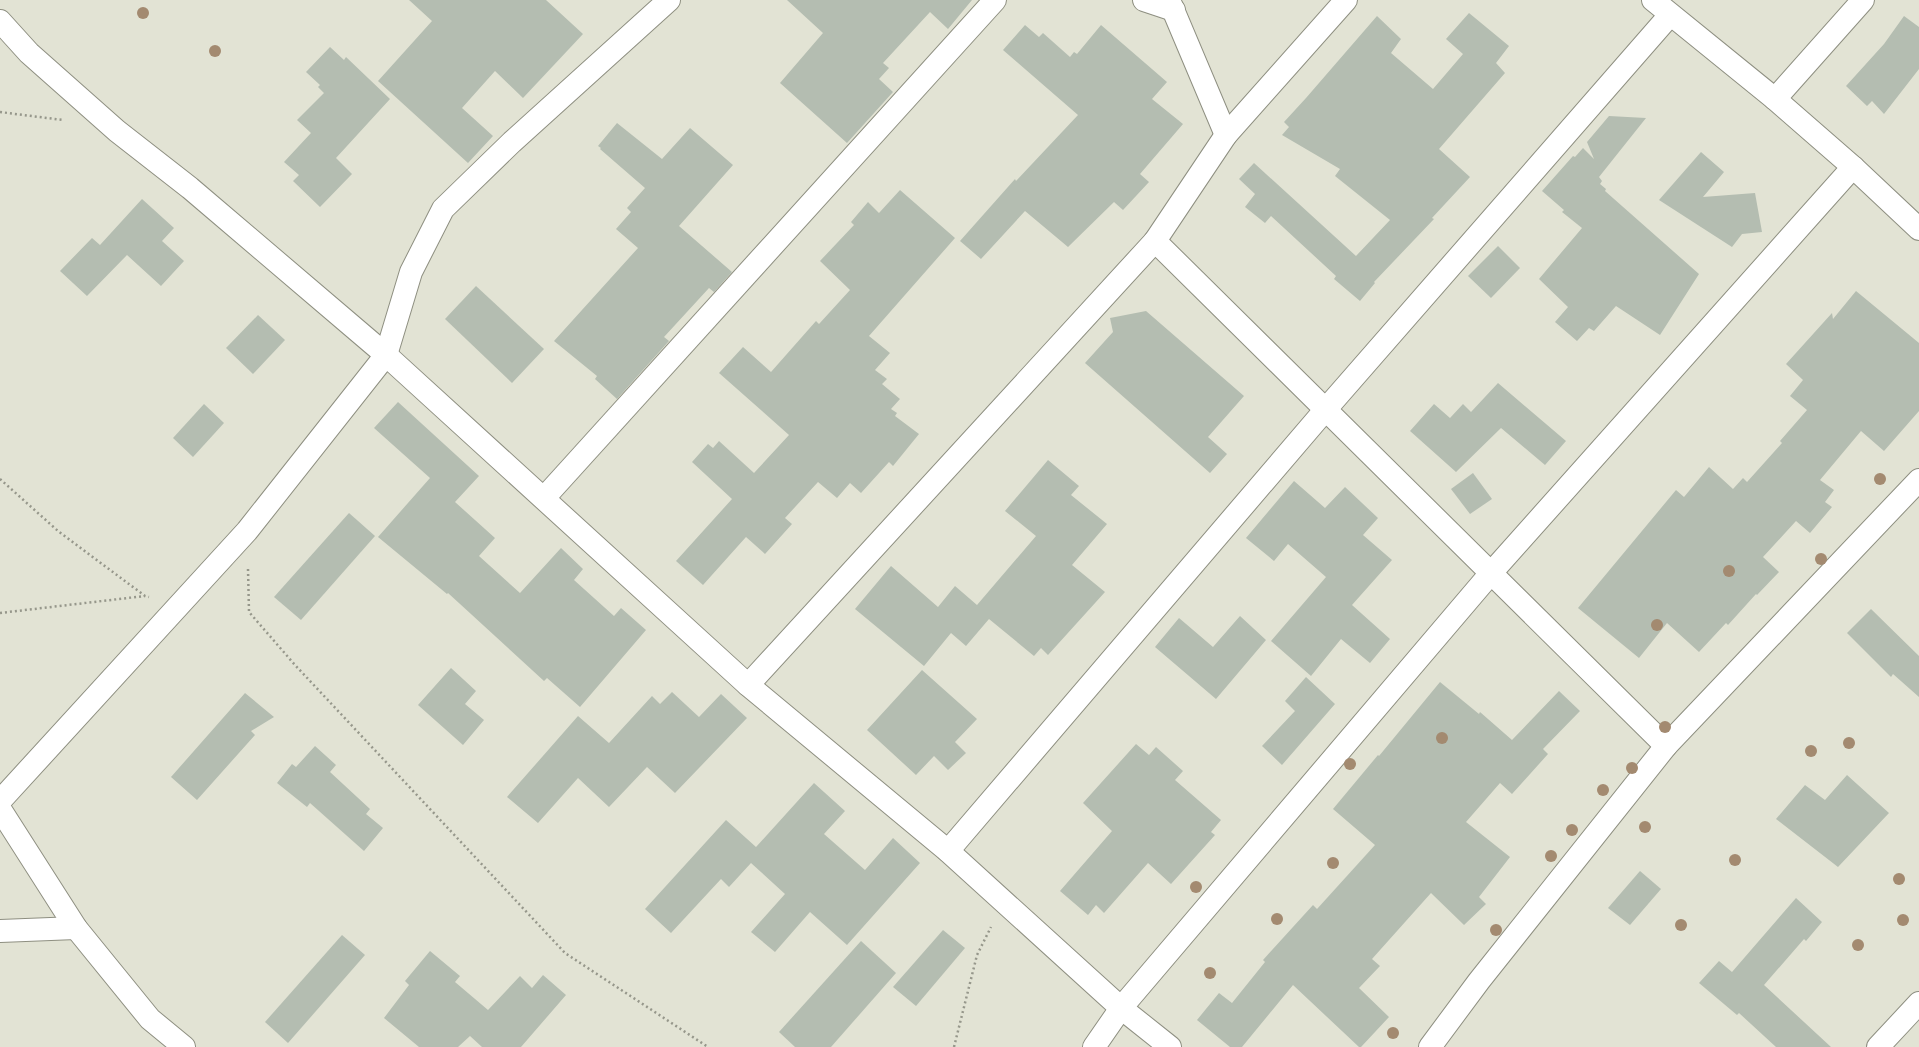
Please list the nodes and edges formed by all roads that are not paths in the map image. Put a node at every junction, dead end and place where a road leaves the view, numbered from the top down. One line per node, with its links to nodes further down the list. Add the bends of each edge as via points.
1 (669, 0): 15 (street, via 512,142 443,209 411,272)
2 (995, 0): 18 (street)
3 (1144, 0): 7 (street)
4 (1346, 0): 11 (street)
5 (1653, 0): 8 (street)
6 (1863, 0): 10 (street)
7 (1172, 5): 11 (street)
8 (1670, 15): 10 (street); 16 (street)
9 (0, 21): 15 (street, via 29,53 117,131 190,188)
10 (1776, 99): 12 (street)
11 (1226, 135): 14 (street)
12 (1853, 168): 13 (street); 19 (street)
13 (1919, 229)
14 (1155, 241): 16 (street); 20 (street)
15 (386, 355): 18 (street); 22 (street, via 247,531)
16 (1326, 409): 19 (street); 24 (street)
17 (1919, 480): 21 (street)
18 (544, 498): 20 (street)
19 (1490, 573): 21 (street); 28 (street)
20 (748, 686): 24 (street)
21 (1666, 746): 32 (street, via 1479,981)
22 (0, 801)
23 (0, 810): 25 (street)
24 (948, 851): 28 (street)
25 (76, 928): 26 (street); 29 (street, via 150,1019)
26 (0, 931)
27 (1919, 1003): 33 (street)
28 (1121, 1008): 30 (street); 31 (street)
29 (184, 1047)
30 (1094, 1047)
31 (1170, 1047)
32 (1430, 1047)
33 (1878, 1047)

